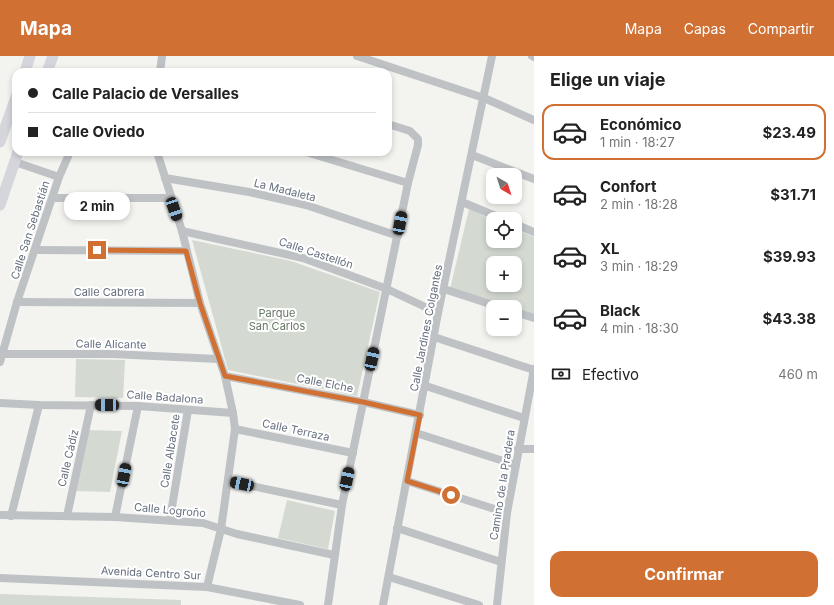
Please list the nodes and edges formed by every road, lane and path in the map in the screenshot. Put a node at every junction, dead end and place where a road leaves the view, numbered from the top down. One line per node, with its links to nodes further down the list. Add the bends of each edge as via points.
1 (30, 56): 6 (main road)
2 (53, 56): 7 (main road)
3 (162, 56): 8 (street)
4 (357, 56): 9 (street)
5 (492, 56): 9 (street, Calle Jardines Colgantes)
6 (26, 68)
7 (48, 68)
8 (160, 68)
9 (484, 98): 11 (street); 14 (street, Calle Jardines Colgantes)
10 (12, 108): 13 (main road)
11 (534, 120)
12 (392, 125): 22 (street, via 410,131 418,139)
13 (0, 142)
14 (472, 155): 21 (street); 25 (street, Calle Jardines Colgantes)
15 (68, 156): 19 (street, Calle San Sebastián)
16 (158, 156): 20 (street)
17 (319, 156): 22 (street)
18 (16, 157): 19 (street); 26 (main road)
19 (59, 177): 23 (street, Calle San Sebastián)
20 (165, 178): 24 (street); 31 (street, La Madaleta, via 249,192 306,205)
21 (534, 179)
22 (408, 183): 31 (street)
23 (54, 198): 24 (street); 32 (street, Calle San Sebastián)
24 (170, 198): 29 (street)
25 (462, 202): 27 (street); 35 (street, Calle Jardines Colgantes)
26 (0, 205)
27 (486, 212)
28 (522, 227): 30 (street)
29 (182, 231): 33 (street); 34 (street, Calle Castellón, via 302,258)
30 (534, 232)
31 (398, 236): 34 (street)
32 (36, 250): 33 (street); 36 (street, Calle San Sebastián)
33 (186, 251): 37 (street)
34 (387, 289): 39 (street, Calle Castellón); 50 (street)
35 (444, 289): 38 (street); 39 (street, Calle Jardines Colgantes)
36 (17, 302): 37 (street, Calle Cabrera); 43 (street, Calle San Sebastián)
37 (200, 303): 44 (street)
38 (486, 303)
39 (438, 313): 42 (street, Calle Jardines Colgantes)
40 (522, 314): 41 (street)
41 (534, 318)
42 (434, 337): 46 (street); 48 (street, Calle Jardines Colgantes)
43 (3, 354): 44 (street, Calle Alicante, via 112,354); 45 (street, Calle San Sebastián)
44 (218, 359): 47 (street)
45 (0, 362)
46 (534, 369): 49 (street, Camino de la Pradera)
47 (225, 376): 50 (street, Calle Elche); 56 (street)
48 (426, 386): 57 (street, Calle Jardines Colgantes); 58 (street)
49 (532, 390): 58 (street, Camino de la Pradera)
50 (363, 402): 57 (street, Calle Elche); 63 (street)
51 (0, 403): 52 (street, Calle Badalona)
52 (39, 405): 53 (street, Calle Badalona); 70 (street)
53 (91, 405): 54 (street, Calle Badalona); 71 (street, Calle Cádiz)
54 (138, 406): 55 (street, Calle Badalona); 72 (street)
55 (188, 410): 56 (street, Calle Badalona); 73 (street, Calle Albacete)
56 (233, 413): 59 (street)
57 (420, 415): 60 (street, Calle Jardines Colgantes)
58 (524, 418): 61 (street, Camino de la Pradera)
59 (235, 429): 63 (street, Calle Terraza); 65 (street)
60 (416, 433): 64 (street); 66 (street, Calle Jardines Colgantes)
61 (518, 449): 62 (street); 64 (street, Camino de la Pradera)
62 (534, 449)
63 (353, 453): 67 (street)
64 (516, 465): 68 (street, Camino de la Pradera)
65 (228, 481): 67 (street); 75 (street)
66 (407, 481): 68 (street); 74 (street, Calle Jardines Colgantes)
67 (342, 505): 76 (street)
68 (507, 513): 77 (street, Camino de la Pradera)
69 (0, 515): 70 (street, Calle Logroño)
70 (11, 516): 71 (street, Calle Logroño)
71 (67, 516): 72 (street, Calle Logroño)
72 (115, 517): 73 (street, Calle Logroño)
73 (170, 520): 75 (street, Calle Logroño, via 202,523)
74 (398, 528): 77 (street); 78 (street, Calle Jardines Colgantes)
75 (221, 529): 76 (street, Calle Logroño); 80 (street)
76 (334, 555): 82 (street)
77 (501, 562): 85 (street, Camino de la Pradera)
78 (389, 577): 83 (street, Calle Jardines Colgantes); 84 (street)
79 (0, 578): 80 (street, Avenida Centro Sur)
80 (207, 587): 81 (street, Avenida Centro Sur)
81 (300, 605)
82 (328, 605)
83 (383, 605)
84 (478, 605)
85 (497, 605)

